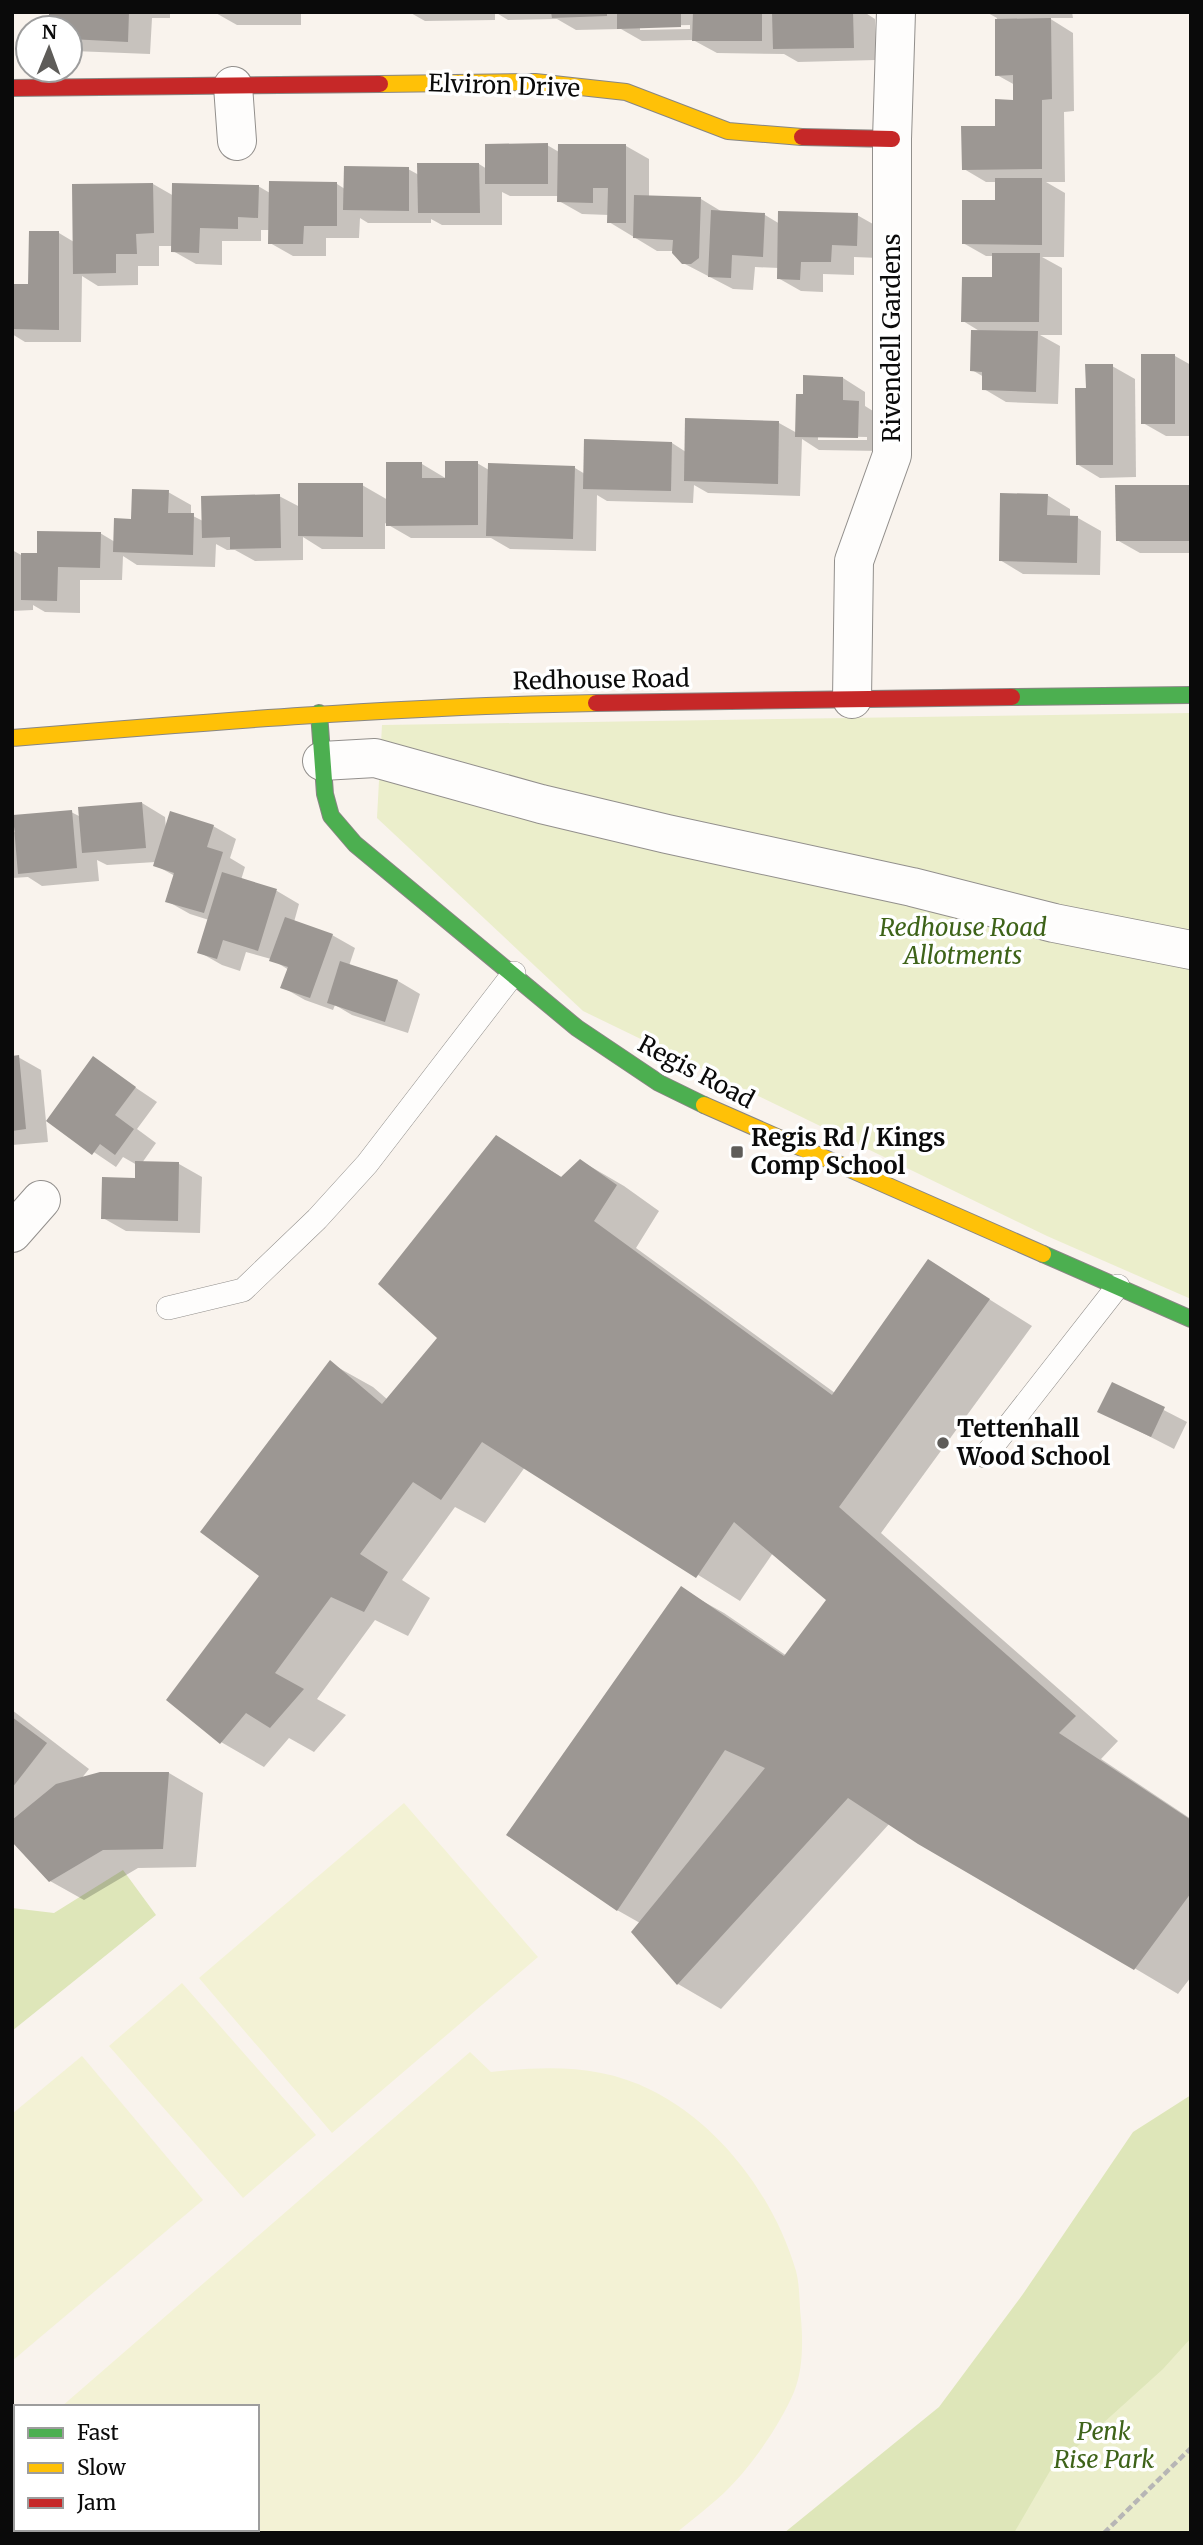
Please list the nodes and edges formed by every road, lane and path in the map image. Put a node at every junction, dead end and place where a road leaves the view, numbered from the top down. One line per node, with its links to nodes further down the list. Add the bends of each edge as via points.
1 (896, 12): 4 (street, Rivendell Gardens)
2 (233, 86): 3 (street, Elviron Drive); 4 (street, Elviron Drive, via 535,82 626,92 728,131); 5 (street)
3 (12, 88)
4 (892, 139): 7 (street, Rivendell Gardens, via 892,455 854,561)
5 (237, 141)
6 (1191, 695): 7 (street, Redhouse Road)
7 (852, 699): 8 (street, Redhouse Road, via 482,704)
8 (319, 713): 9 (street, Redhouse Road); 10 (street, Regis Road)
9 (12, 738)
10 (322, 761): 11 (street, via 375,758 667,834); 12 (street, Regis Road, via 331,816 355,844)
11 (1191, 950)
12 (514, 973): 15 (street, Regis Road, via 577,1028 659,1083); 16 (lane, via 367,1164 317,1219 243,1290)
13 (41, 1200): 14 (street)
14 (12, 1233)
15 (1118, 1286): 17 (street, Regis Road); 18 (lane)
16 (168, 1308)
17 (1191, 1319)
18 (985, 1456)
19 (1191, 2448): 20 (path)
20 (1104, 2533)

